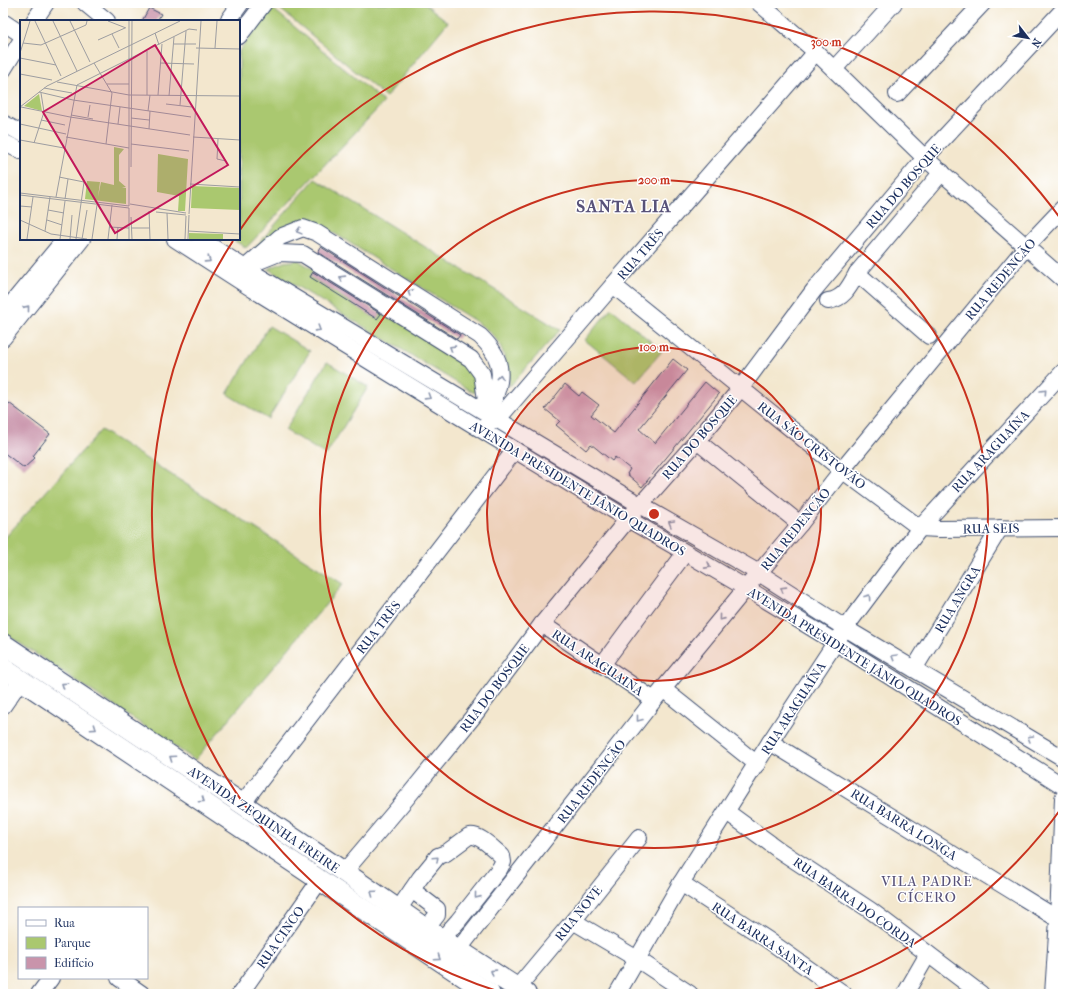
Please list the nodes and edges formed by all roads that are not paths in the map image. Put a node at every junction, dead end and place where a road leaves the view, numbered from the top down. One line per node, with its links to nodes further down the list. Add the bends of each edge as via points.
1 (46, 3): 9 (street)
2 (85, 3): 10 (street)
3 (241, 3): 11 (street)
4 (264, 3): 14 (street)
5 (759, 3): 16 (street)
6 (894, 3): 17 (street)
7 (983, 3): 19 (street)
8 (1063, 10): 24 (street, RUA DO BOSQUE)
9 (35, 20)
10 (106, 20)
11 (229, 20)
12 (3, 22): 13 (street)
13 (20, 33)
14 (240, 35)
15 (20, 43): 18 (street)
16 (816, 52): 17 (street); 35 (street, RUA TRÊS)
17 (834, 69): 24 (street)
18 (3, 70)
19 (897, 94)
20 (3, 123): 21 (street)
21 (20, 132)
22 (3, 142): 23 (street)
23 (20, 150)
24 (926, 158): 25 (street); 42 (street, RUA DO BOSQUE, via 814,290)
25 (942, 172): 31 (street); 33 (street)
26 (1063, 208): 31 (street, RUA REDENCÃO)
27 (64, 240): 38 (street)
28 (81, 240): 40 (street, one-way to 28)
29 (177, 240): 36 (street, AVENIDA PRESIDENTE JÂNIO QUADROS, one-way to 36)
30 (202, 240): 32 (street, AVENIDA PRESIDENTE JÂNIO QUADROS)
31 (1026, 247): 34 (street); 47 (street, RUA REDENCÃO)
32 (245, 268): 36 (street); 43 (street, AVENIDA PRESIDENTE JÂNIO QUADROS); 43 (street, one-way to 32, via 482,374 471,359 303,254 279,253); 43 (street, one-way to 32, via 500,369 493,350 480,336 317,233 303,228 280,237)
33 (856, 273): 37 (street, via 843,294); 39 (street)
34 (1063, 279)
35 (613, 285): 42 (street, RUA SÃO CRISTOVÃO); 43 (street, RUA TRÊS)
36 (254, 290): 44 (street, AVENIDA PRESIDENTE JÂNIO QUADROS, one-way to 44)
37 (828, 301)
38 (4, 310)
39 (929, 336)
40 (3, 338)
41 (1063, 372): 51 (street, RUA ARAGUAÍNA, one-way to 41)
42 (740, 389): 45 (street, RUA DO BOSQUE); 47 (street, RUA SÃO CRISTOVÃO)
43 (493, 417): 44 (street); 48 (street, AVENIDA PRESIDENTE JÂNIO QUADROS)
44 (472, 424): 46 (street, AVENIDA PRESIDENTE JÂNIO QUADROS)
45 (697, 441): 48 (street, RUA DO BOSQUE); 50 (street)
46 (515, 450): 49 (street, AVENIDA PRESIDENTE JÂNIO QUADROS); 72 (street, RUA TRÊS)
47 (842, 470): 50 (street, RUA REDENCÃO); 51 (street, RUA SÃO CRISTOVÃO)
48 (640, 505): 49 (street, RUA DO BOSQUE); 55 (street, AVENIDA PRESIDENTE JÂNIO QUADROS, one-way to 48)
49 (628, 519): 54 (street, AVENIDA PRESIDENTE JÂNIO QUADROS); 57 (street, RUA DO BOSQUE)
50 (800, 524): 55 (street, RUA REDENCÃO)
51 (920, 528): 52 (street, RUA SEIS); 58 (street, RUA ARAGUAÍNA, one-way to 51)
52 (1000, 528): 53 (street, RUA SEIS); 63 (street, RUA ANGRA)
53 (1063, 528)
54 (685, 553): 56 (street, AVENIDA PRESIDENTE JÂNIO QUADROS, one-way to 56); 61 (street)
55 (759, 573): 56 (street, RUA REDENCÃO); 58 (street, AVENIDA PRESIDENTE JÂNIO QUADROS, one-way to 55)
56 (746, 588): 59 (street, AVENIDA PRESIDENTE JÂNIO QUADROS); 65 (street, RUA REDENCÃO, one-way to 65)
57 (542, 624): 61 (street, RUA ARAGUAINA); 75 (street, RUA DO BOSQUE, via 467,724)
58 (845, 628): 59 (street, RUA ARAGUAÍNA); 63 (street, AVENIDA PRESIDENTE JÂNIO QUADROS, one-way to 58)
59 (835, 642): 67 (street, RUA ARAGUAÍNA); 70 (street, AVENIDA PRESIDENTE JÂNIO QUADROS)
60 (3, 644): 72 (main road, AVENIDA ZEQUINHA FREIRE, one-way to 60)
61 (602, 665): 65 (street, RUA ARAGUAINA)
62 (3, 668): 64 (main road, AVENIDA ZEQUINHA FREIRE)
63 (914, 669): 68 (street, AVENIDA PRESIDENTE JÂNIO QUADROS, one-way to 63)
64 (21, 680): 66 (street); 76 (main road, AVENIDA ZEQUINHA FREIRE, one-way to 76)
65 (658, 695): 69 (street, RUA ARAGUAINA); 82 (street, RUA REDENCÃO, one-way to 82)
66 (3, 706)
67 (770, 742): 69 (street, RUA ARAGUAÍNA); 80 (street, RUA BARRA LONGA)
68 (1063, 758)
69 (757, 764): 73 (street, RUA ARAGUAÍNA)
70 (1063, 786)
71 (1063, 798): 80 (street)
72 (242, 804): 75 (main road, AVENIDA ZEQUINHA FREIRE)
73 (727, 812): 77 (street, RUA ARAGUAÍNA); 83 (street, RUA BARRA DO CORDA, via 870,910)
74 (639, 838): 81 (street, RUA NOVE)
75 (344, 872): 79 (main road, AVENIDA ZEQUINHA FREIRE, one-way to 75)
76 (320, 880): 82 (main road, AVENIDA ZEQUINHA FREIRE); 90 (street, RUA CINCO)
77 (682, 883): 84 (street, RUA ARAGUAÍNA); 94 (street, RUA BARRA SANTA)
78 (412, 890): 79 (street); 82 (street, via 437,909); 82 (street, one-way to 82, via 438,856 469,836 479,838 502,856 500,868)
79 (398, 910): 82 (main road, AVENIDA ZEQUINHA FREIRE)
80 (1058, 919): 97 (street)
81 (573, 920): 84 (street); 87 (street, RUA NOVE)
82 (435, 940): 87 (main road, AVENIDA ZEQUINHA FREIRE, one-way to 82); 91 (main road, AVENIDA ZEQUINHA FREIRE, one-way to 91)
83 (928, 954): 95 (street); 96 (street, RUA BARRA DO CORDA)
84 (637, 959): 92 (street, RUA ARAGUAÍNA); 93 (street)
85 (50, 979): 88 (street)
86 (120, 979): 89 (street)
87 (521, 991)
88 (39, 994)
89 (142, 994)
90 (240, 994)
91 (490, 994)
92 (617, 994)
93 (690, 994)
94 (844, 994)
95 (905, 994)
96 (981, 994)
97 (1053, 994)

